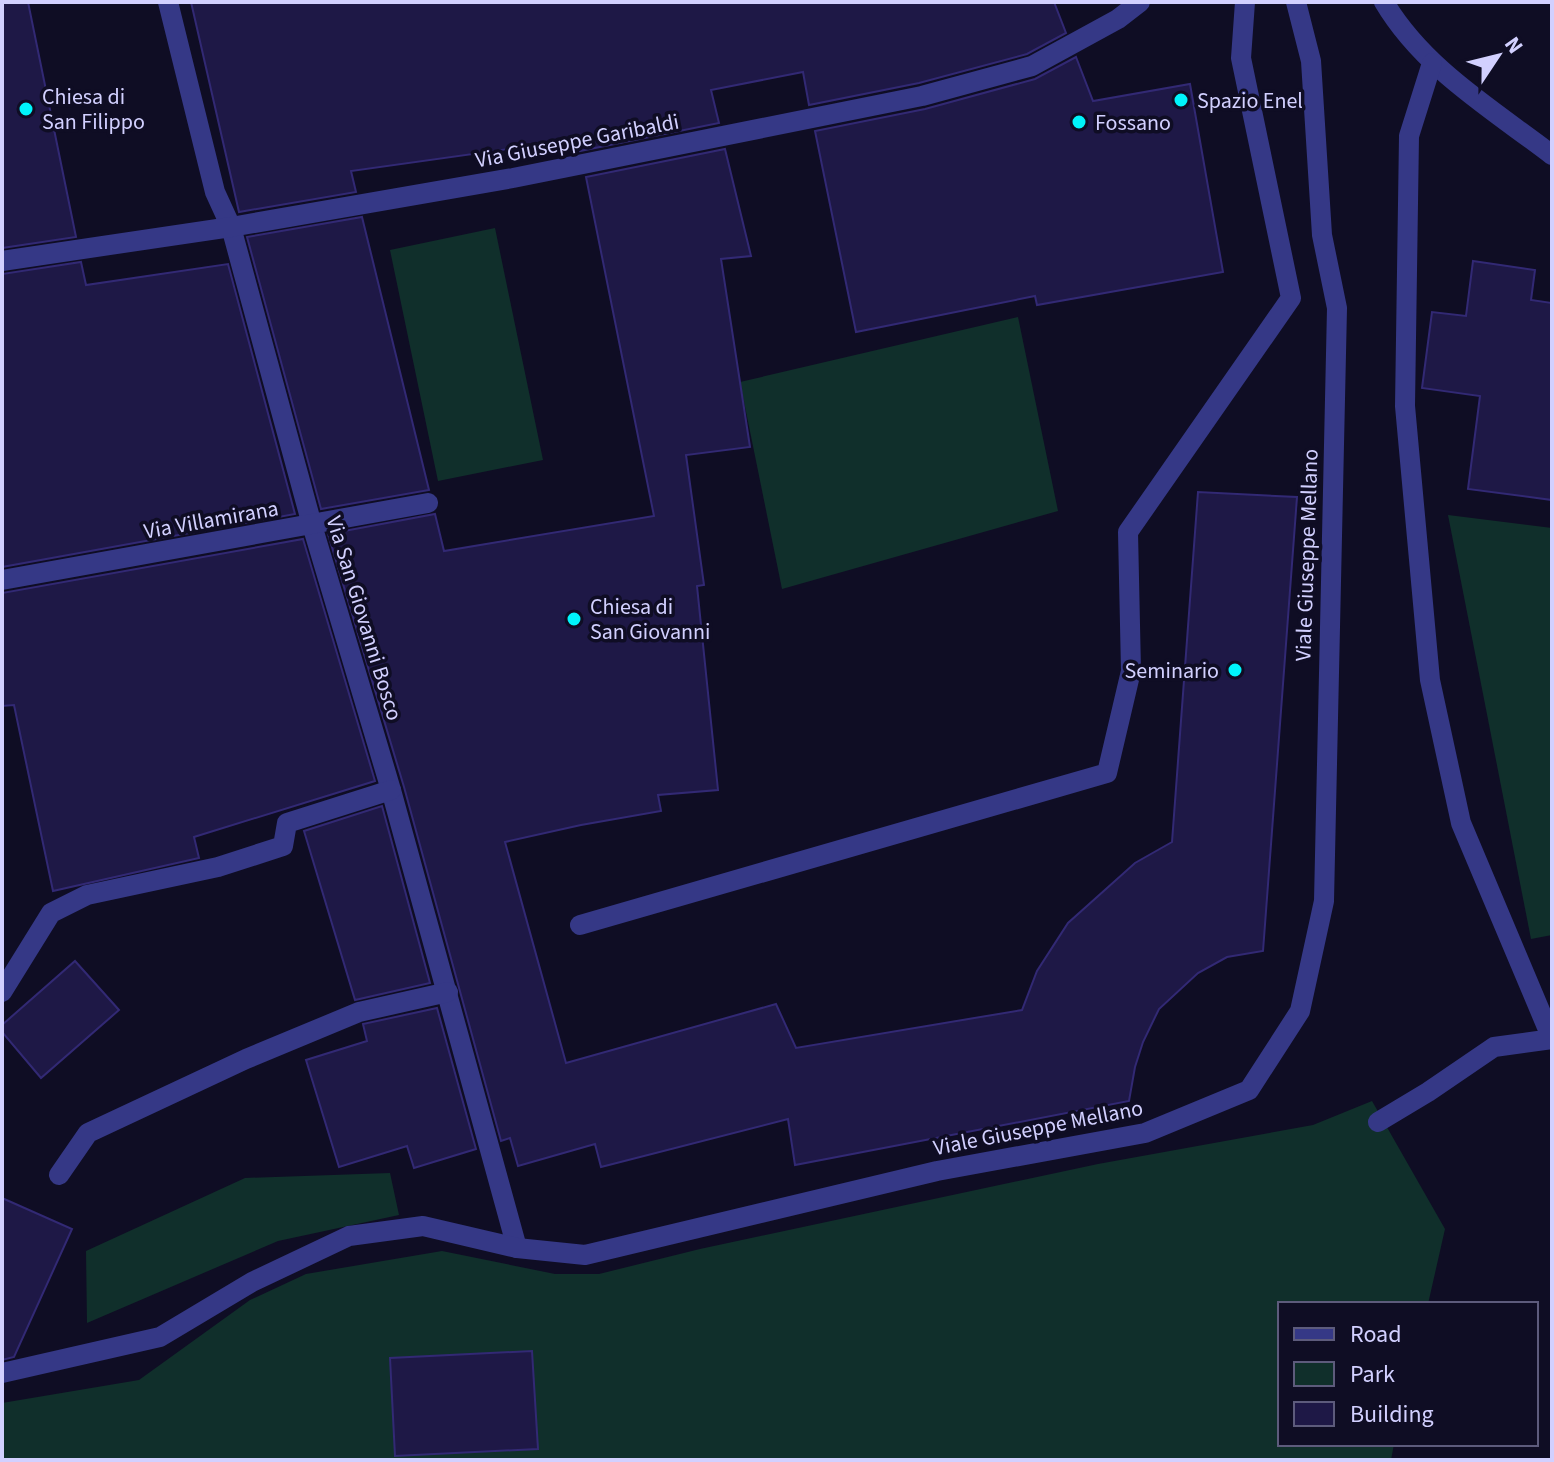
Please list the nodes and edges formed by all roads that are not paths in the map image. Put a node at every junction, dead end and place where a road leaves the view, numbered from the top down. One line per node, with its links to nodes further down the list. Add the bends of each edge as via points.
1 (168, 2): 8 (street, Via San Giovanni Bosco, via 215,192)
2 (1140, 2): 8 (street, Via Giuseppe Garibaldi, via 1032,66 922,96 513,178)
3 (1245, 2): 14 (street, via 1241,58 1291,298 1128,532 1131,671 1107,773)
4 (1296, 2): 19 (street, Viale Giuseppe Mellano, via 1311,61 1322,235 1337,308 1324,901 1300,1011 1249,1090 1145,1133 937,1171 585,1255)
5 (1384, 2): 6 (street)
6 (1432, 63): 7 (street); 17 (street, via 1409,136 1405,406 1430,680 1461,823 1552,1039 1494,1047)
7 (1552, 155)
8 (231, 227): 9 (street, Via Giuseppe Garibaldi); 11 (street, Via San Giovanni Bosco)
9 (2, 261)
10 (428, 503): 11 (street, Via Villamirana)
11 (312, 525): 12 (street, Via Villamirana); 13 (street, Via San Giovanni Bosco)
12 (2, 580)
13 (391, 790): 15 (street, via 287,823 283,846 218,867 87,895 51,913); 16 (street, Via San Giovanni Bosco)
14 (580, 925)
15 (2, 992)
16 (448, 992): 18 (street, via 359,1012 88,1133); 19 (street, Via San Giovanni Bosco)
17 (1378, 1122)
18 (59, 1175)
19 (517, 1248): 20 (street, Viale Giuseppe Mellano, via 423,1226 349,1236 252,1282 160,1337)
20 (2, 1373)

